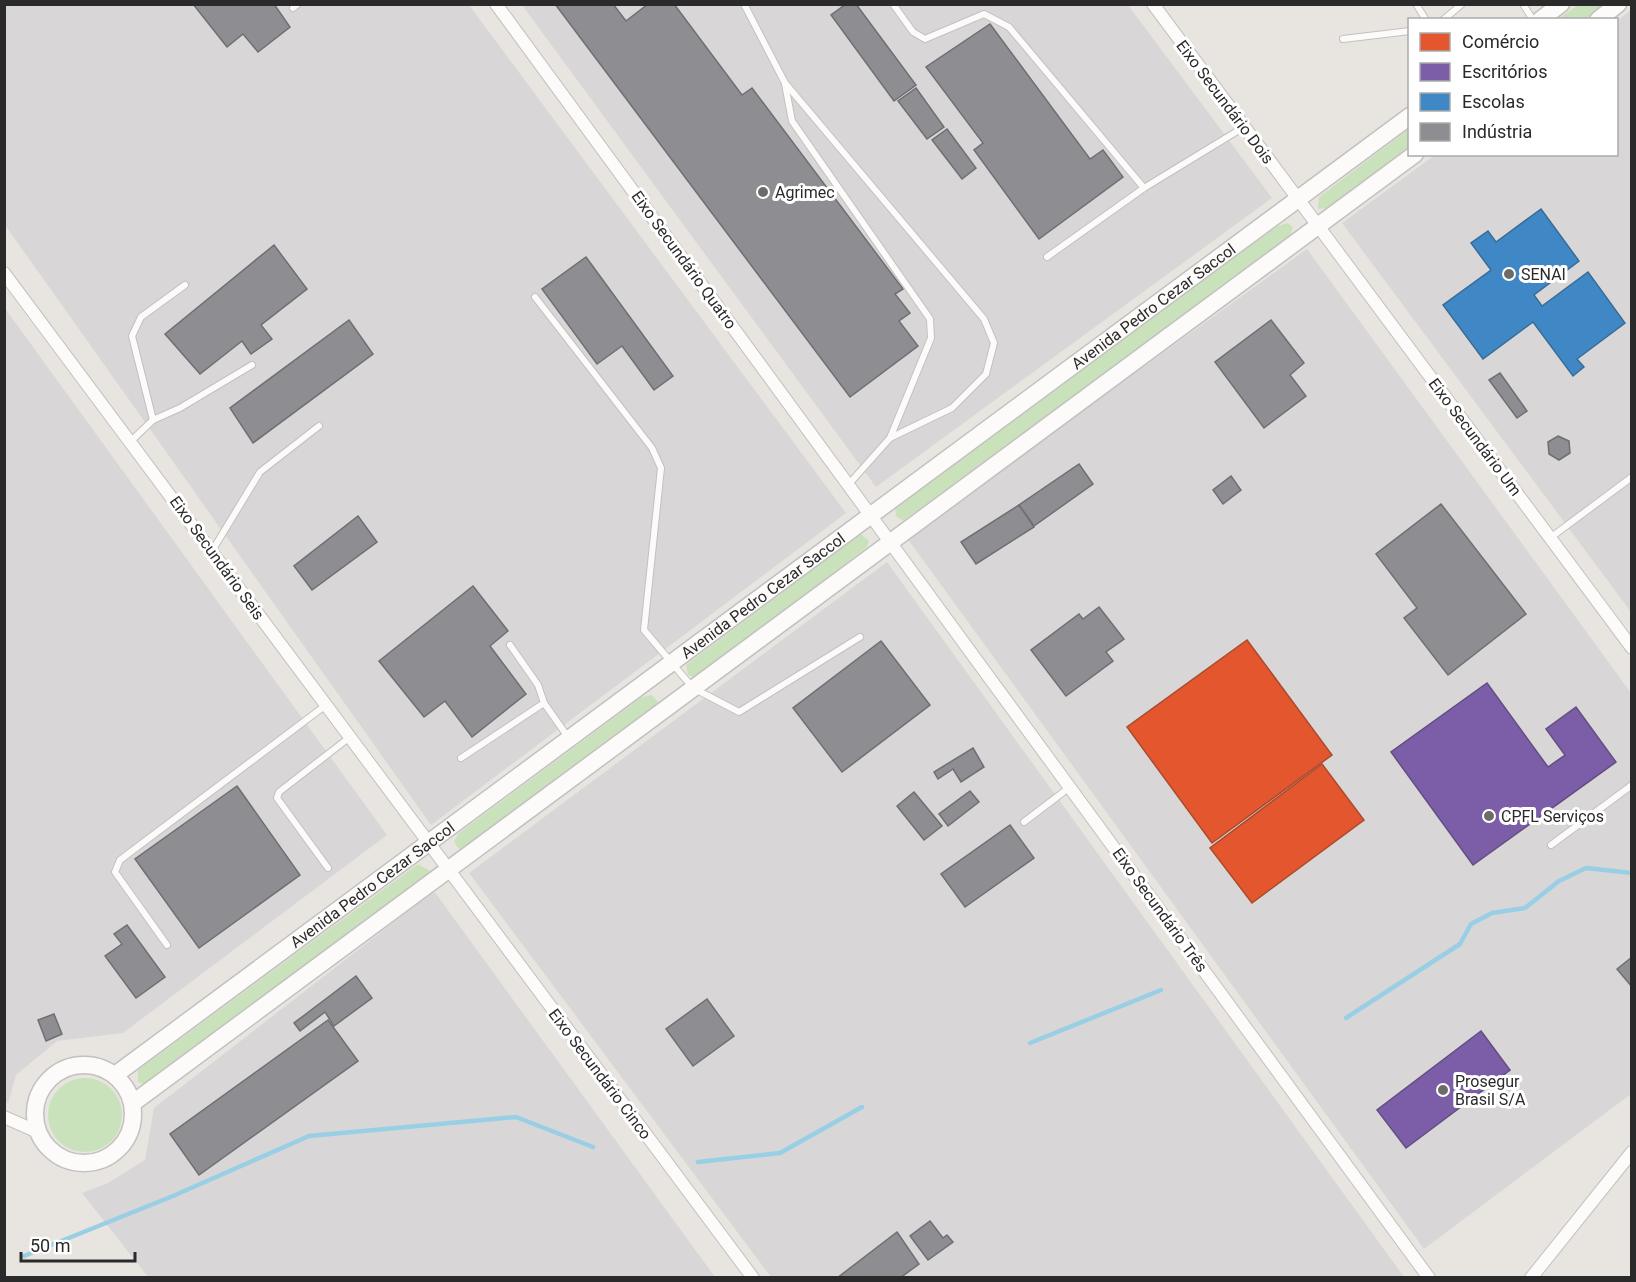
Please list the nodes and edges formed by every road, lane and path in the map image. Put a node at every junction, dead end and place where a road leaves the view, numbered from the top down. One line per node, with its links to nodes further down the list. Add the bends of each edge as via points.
1 (496, 4): 34 (street, Eixo Secundário Quatro)
2 (744, 4): 17 (lane)
3 (893, 4): 21 (lane, via 913,32 925,39 984,14 1009,27)
4 (1153, 4): 19 (street, Eixo Secundário Dois)
5 (1416, 4): 10 (lane)
6 (1462, 4): 11 (lane)
7 (1523, 4): 12 (lane)
8 (1561, 4): 13 (street)
9 (1618, 4): 14 (street)
10 (1425, 18)
11 (1445, 18)
12 (1532, 18)
13 (1543, 18)
14 (1600, 18)
15 (1408, 31): 16 (lane)
16 (1343, 39)
17 (785, 83): 31 (lane, via 792,122 930,319 931,338); 31 (lane, via 984,319 994,343 986,374 952,408)
18 (1408, 117): 22 (street, Avenida Pedro Cezar Saccol)
19 (1244, 127): 21 (lane); 22 (street, Eixo Secundário Dois)
20 (1412, 156): 23 (street, Avenida Pedro Cezar Saccol)
21 (1144, 188): 24 (lane)
22 (1297, 199): 23 (street, Eixo Secundário Dois); 35 (street, Avenida Pedro Cezar Saccol)
23 (1318, 227): 36 (street, Eixo Secundário Um); 37 (street, Avenida Pedro Cezar Saccol)
24 (1047, 257)
25 (4, 273): 32 (street, Eixo Secundário Seis)
26 (185, 285): 29 (lane, via 141,317 132,336)
27 (535, 297): 42 (lane, via 652,448 661,468 644,630)
28 (252, 365): 29 (lane)
29 (153, 420): 32 (lane)
30 (320, 426): 38 (lane, via 260,472)
31 (890, 438): 34 (lane)
32 (131, 441): 38 (street, Eixo Secundário Seis)
33 (1632, 477): 36 (lane)
34 (849, 484): 35 (street, Eixo Secundário Quatro)
35 (872, 515): 37 (street, Eixo Secundário Quatro); 42 (street, Avenida Pedro Cezar Saccol)
36 (1550, 538): 41 (street, Eixo Secundário Um)
37 (892, 542): 43 (street, Avenida Pedro Cezar Saccol); 50 (street, Eixo Secundário Três)
38 (212, 551): 45 (street, Eixo Secundário Seis)
39 (860, 637): 43 (lane, via 739,712)
40 (510, 645): 44 (lane, via 538,686)
41 (1632, 648)
42 (670, 664): 43 (lane); 47 (street, Avenida Pedro Cezar Saccol)
43 (693, 688): 55 (street, Avenida Pedro Cezar Saccol)
44 (544, 703): 47 (lane); 48 (lane)
45 (326, 705): 46 (street, Eixo Secundário Seis); 56 (lane, via 120,860 115,872)
46 (350, 737): 52 (street, Eixo Secundário Seis); 54 (lane, via 279,792 277,798)
47 (569, 739): 52 (street, Avenida Pedro Cezar Saccol)
48 (460, 758)
49 (1632, 785): 53 (lane)
50 (1071, 787): 51 (lane); 63 (street, Eixo Secundário Três)
51 (1024, 822)
52 (428, 843): 55 (street, Eixo Secundário Cinco); 57 (street, Avenida Pedro Cezar Saccol)
53 (1551, 845)
54 (328, 868)
55 (448, 870): 58 (street, Avenida Pedro Cezar Saccol); 62 (street, Eixo Secundário Cinco)
56 (167, 945)
57 (115, 1075): 58 (street); 60 (street, via 91,1065 66,1068 45,1083 35,1107)
58 (133, 1103): 60 (street, via 132,1128 120,1149 99,1162 74,1163 52,1152)
59 (4, 1117): 60 (street)
60 (38, 1132)
61 (1632, 1152): 64 (street)
62 (753, 1278)
63 (1429, 1278)
64 (1531, 1278)

